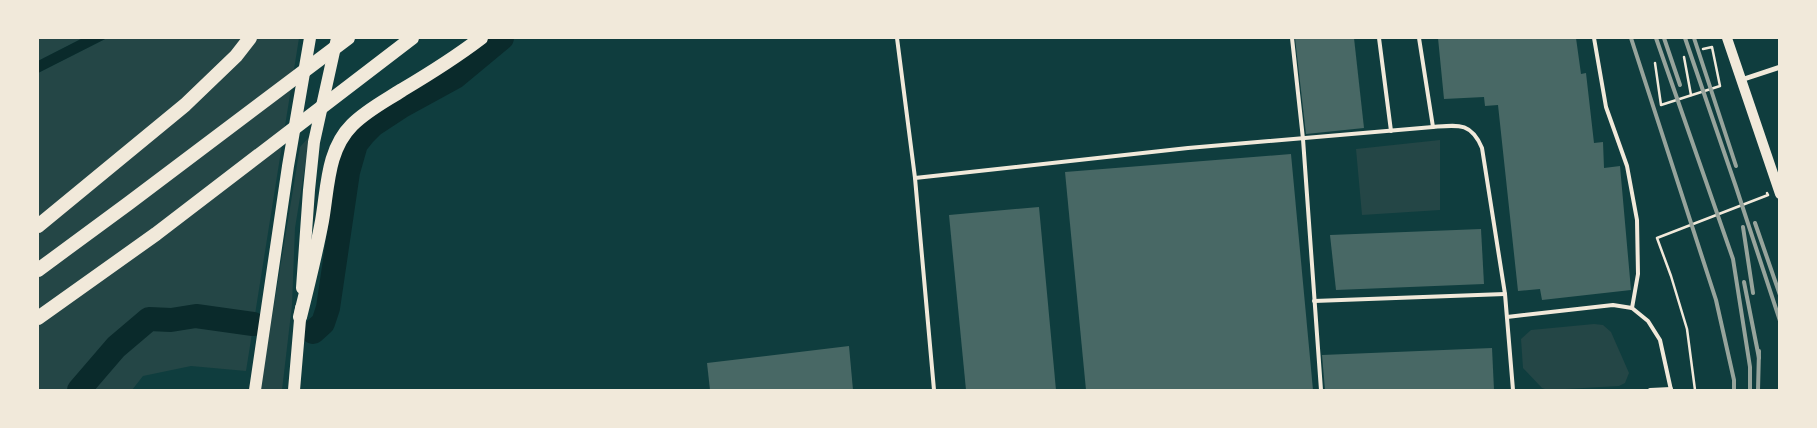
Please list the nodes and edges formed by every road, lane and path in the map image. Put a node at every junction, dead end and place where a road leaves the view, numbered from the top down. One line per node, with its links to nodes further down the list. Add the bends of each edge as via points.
1 (250, 38): 25 (highway, via 185,105)
2 (310, 38): 33 (highway)
3 (337, 38): 30 (highway, via 314,142)
4 (348, 38): 26 (highway)
5 (412, 38): 32 (highway, via 156,234)
6 (481, 38): 30 (highway, via 370,111 341,139 329,171 322,221)
7 (897, 38): 22 (lane)
8 (1292, 38): 21 (lane)
9 (1379, 38): 20 (lane)
10 (1419, 38): 19 (lane)
11 (1594, 38): 29 (lane, via 1606,107 1627,166 1637,220 1638,274)
12 (1727, 38): 17 (main road)
13 (1703, 49): 18 (path, via 1712,47 1720,86)
14 (1684, 57): 18 (path)
15 (1655, 63): 18 (path, via 1661,105)
16 (1780, 67): 17 (street)
17 (1741, 80): 23 (main road)
18 (1691, 96)
19 (1433, 127): 20 (lane); 27 (lane, via 1465,127 1479,140)
20 (1391, 131): 21 (lane)
21 (1303, 139): 22 (lane, via 1178,149); 28 (lane)
22 (915, 178): 35 (lane)
23 (1780, 194)
24 (1758, 199): 40 (path, via 1657,238 1687,329)
25 (38, 226)
26 (38, 270)
27 (1505, 294): 28 (lane); 31 (lane)
28 (1314, 301): 36 (lane)
29 (1632, 308): 31 (lane, via 1613,305); 39 (lane, via 1648,321 1660,340)
30 (300, 317): 34 (highway)
31 (1507, 317): 37 (lane)
32 (38, 318)
33 (255, 390)
34 (294, 390)
35 (934, 390)
36 (1321, 390)
37 (1513, 390)
38 (1650, 390): 39 (lane)
39 (1671, 390)
40 (1695, 390)

